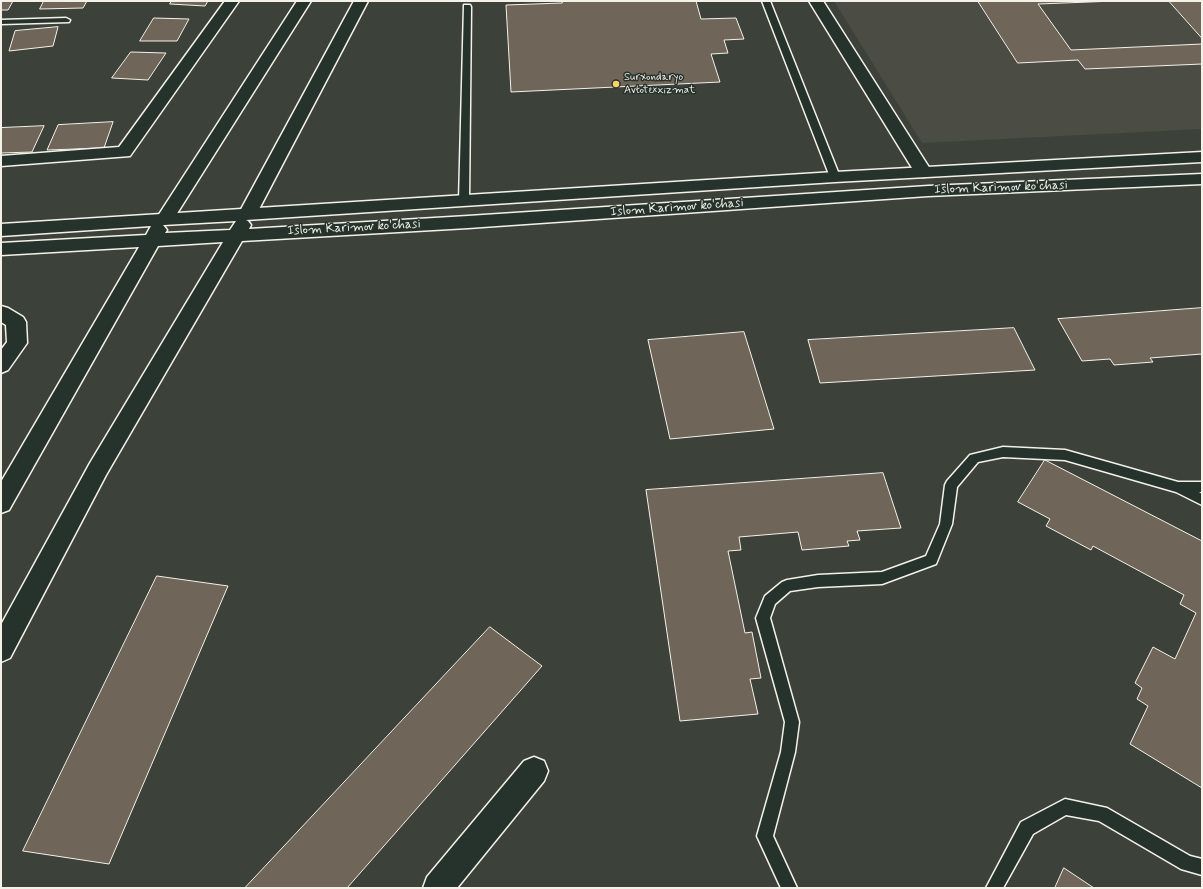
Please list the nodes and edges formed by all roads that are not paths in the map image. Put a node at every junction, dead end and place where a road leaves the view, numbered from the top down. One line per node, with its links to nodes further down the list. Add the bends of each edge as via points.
1 (232, 1): 10 (main road, via 124,152)
2 (304, 1): 16 (main road)
3 (361, 1): 15 (main road)
4 (766, 1): 12 (lane)
5 (816, 1): 11 (main road)
6 (467, 7): 14 (lane)
7 (66, 20): 8 (lane)
8 (1, 22)
9 (1202, 156): 11 (main road, Islom Karimov ko'chasi)
10 (1, 161)
11 (923, 172): 12 (main road, Islom Karimov ko'chasi)
12 (835, 177): 14 (main road, Islom Karimov ko'chasi)
13 (1202, 179): 18 (main road, Islom Karimov ko'chasi, via 928,191)
14 (464, 201): 15 (main road, Islom Karimov ko'chasi)
15 (248, 213): 16 (main road, Islom Karimov ko'chasi); 18 (main road)
16 (165, 219): 17 (main road, Islom Karimov ko'chasi); 19 (main road)
17 (1, 230)
18 (238, 235): 19 (main road, Islom Karimov ko'chasi); 27 (main road, via 98,469)
19 (153, 239): 20 (main road, Islom Karimov ko'chasi); 26 (main road)
20 (1, 249)
21 (1, 313): 22 (main road, via 16,322 18,344)
22 (1, 365)
23 (1178, 487): 24 (lane); 25 (lane); 31 (lane, via 1066,455 1004,452 974,458 951,485 946,524 931,560 882,578 818,581 787,586 770,600 763,618 792,722 788,752 765,836)
24 (1202, 487)
25 (1202, 500)
26 (1, 503)
27 (1, 650)
28 (534, 772): 30 (main road)
29 (1202, 867): 32 (lane, via 1187,863 1100,814 1065,807 1027,828)
30 (438, 888)
31 (789, 888)
32 (994, 888)

